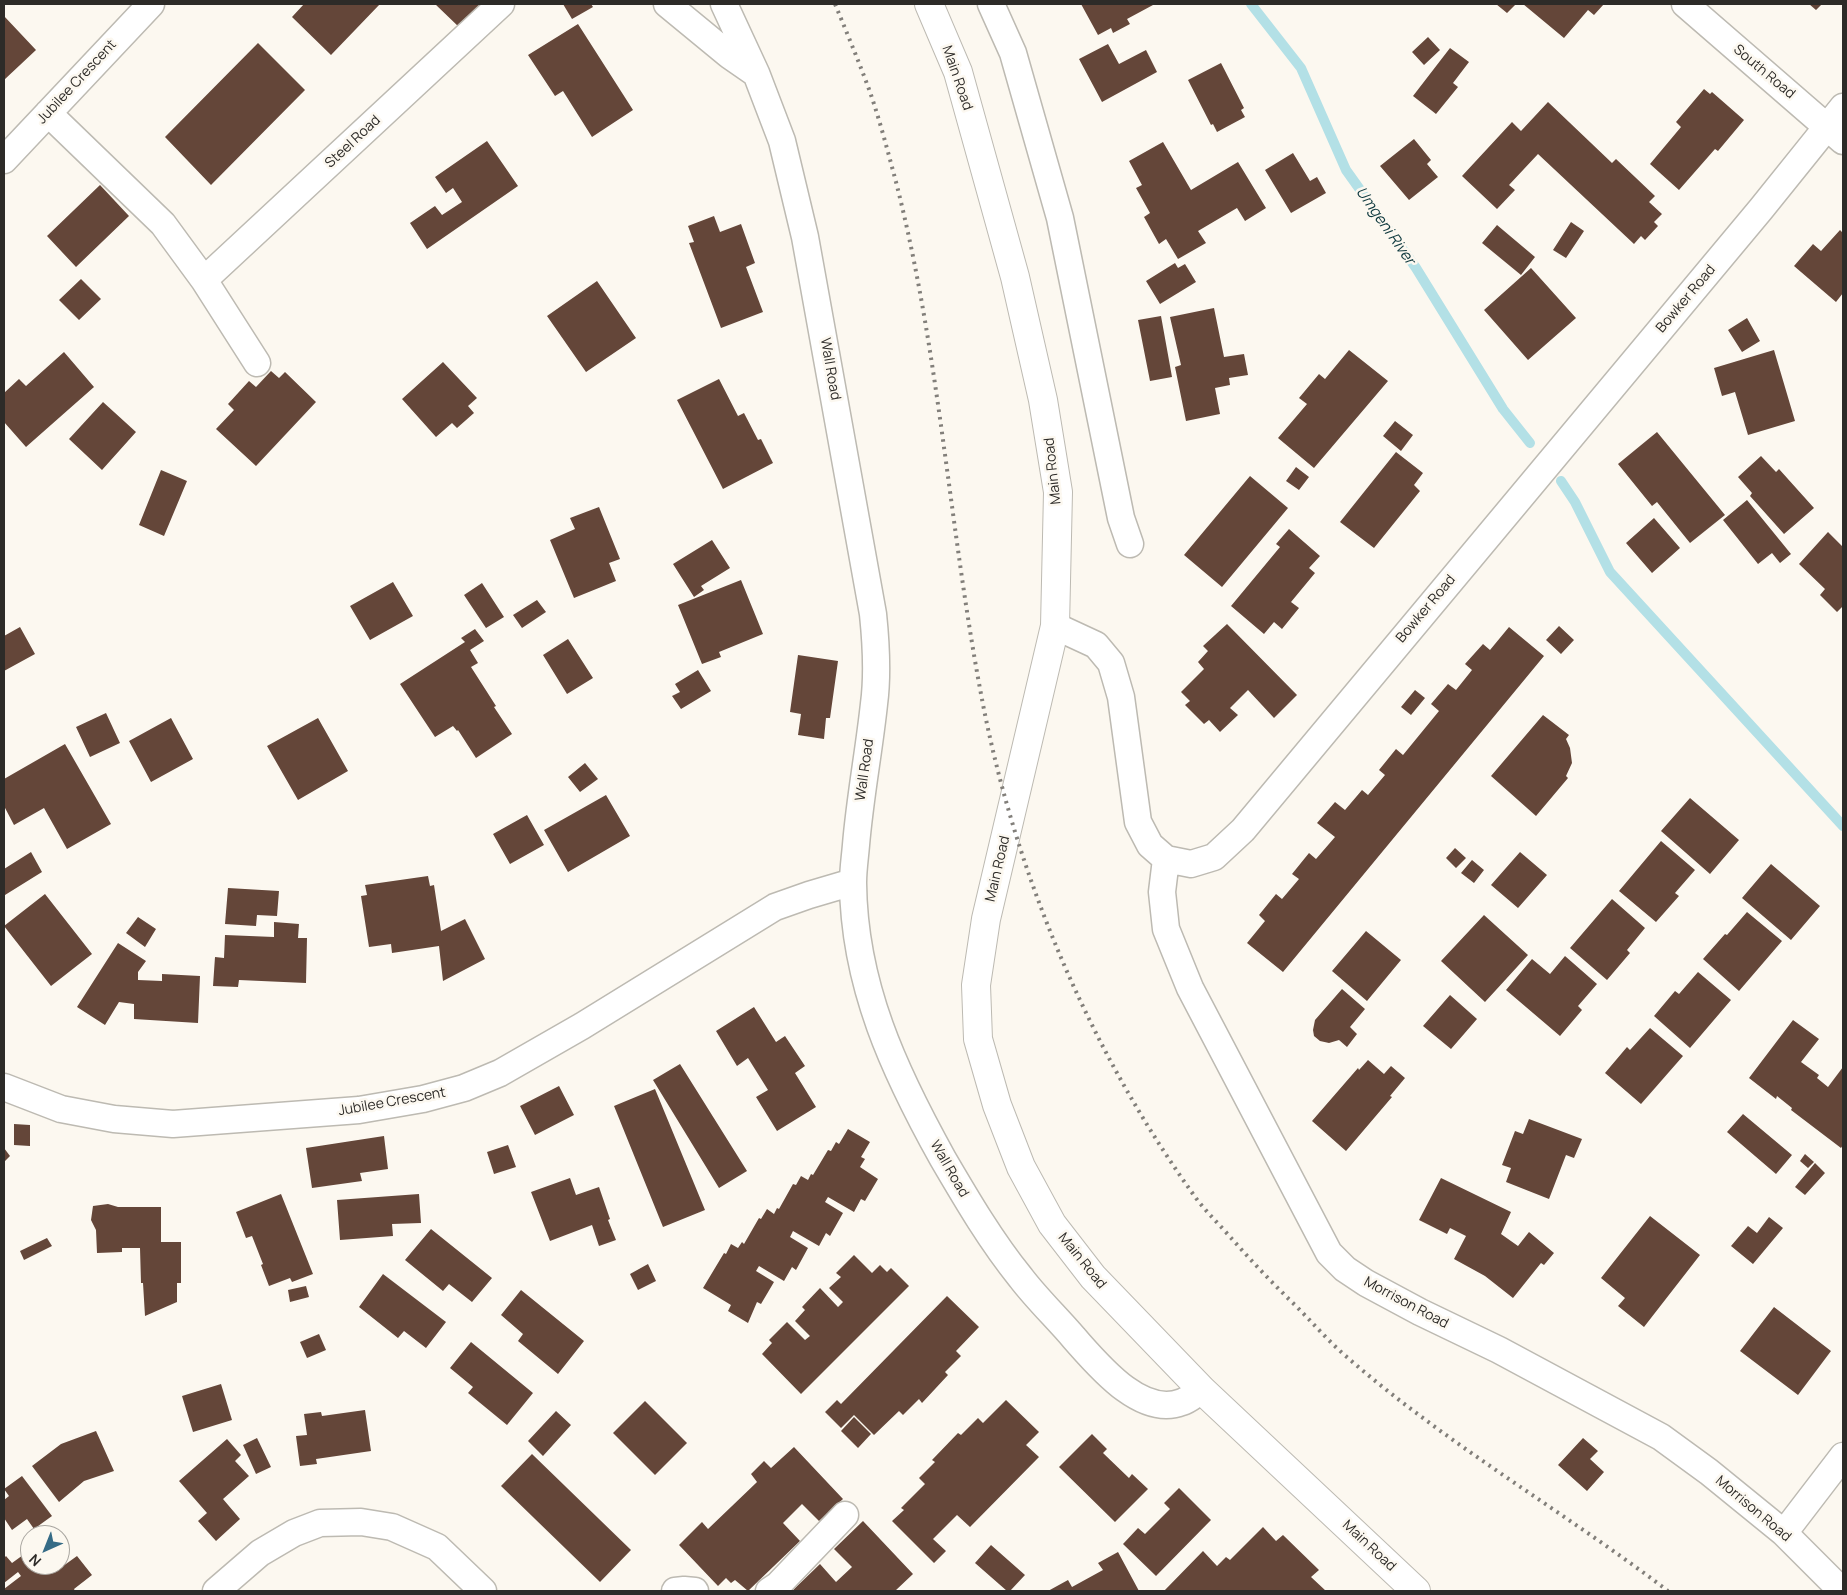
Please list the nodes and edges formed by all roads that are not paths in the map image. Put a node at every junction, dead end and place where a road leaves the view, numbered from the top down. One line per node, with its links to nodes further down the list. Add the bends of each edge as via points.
1 (151, 4): 9 (street, Jubilee Crescent)
2 (501, 4): 12 (street, Steel Road)
3 (668, 4): 8 (street)
4 (724, 4): 8 (street, Wall Road)
5 (929, 4): 15 (main road, Main Road, via 958,72 1015,277 1043,400 1058,492)
6 (991, 4): 14 (street, via 1013,53 1060,218 1120,518)
7 (1685, 4): 10 (street, South Road)
8 (756, 73): 17 (street, Wall Road, via 782,141 805,237 873,614 875,701 858,816)
9 (48, 113): 11 (street, Jubilee Crescent); 12 (street, via 162,224)
10 (1838, 124): 16 (street, Bowker Road, via 1755,216 1243,830 1214,857 1191,864)
11 (4, 160)
12 (204, 280): 13 (street)
13 (257, 363)
14 (1130, 544)
15 (1055, 626): 16 (street, via 1096,645 1112,663 1121,697 1138,822 1150,845); 19 (main road, Main Road, via 986,919 976,985 978,1039 997,1105 1021,1167 1052,1224 1094,1277)
16 (1166, 859): 22 (street, Morrison Road, via 1162,892 1166,929 1190,988 1329,1253 1345,1269 1374,1287 1661,1437)
17 (853, 882): 18 (street, Jubilee Crescent, via 809,894 775,908 500,1073 464,1088 423,1099 360,1110 173,1124 114,1119 61,1109); 19 (street, Wall Road, via 863,974 873,1012 915,1108 970,1206 1021,1278 1094,1360 1123,1387 1142,1400 1160,1406 1181,1403)
18 (4, 1087)
19 (1202, 1390): 28 (main road, Main Road)
20 (1843, 1456): 22 (street)
21 (845, 1515): 27 (street)
22 (1784, 1533): 29 (street, Morrison Road)
23 (216, 1591): 24 (street, via 260,1553 294,1533 320,1523 361,1522 392,1528 437,1547)
24 (483, 1591)
25 (675, 1591): 26 (street)
26 (695, 1591)
27 (769, 1591)
28 (1416, 1591)
29 (1842, 1591)

